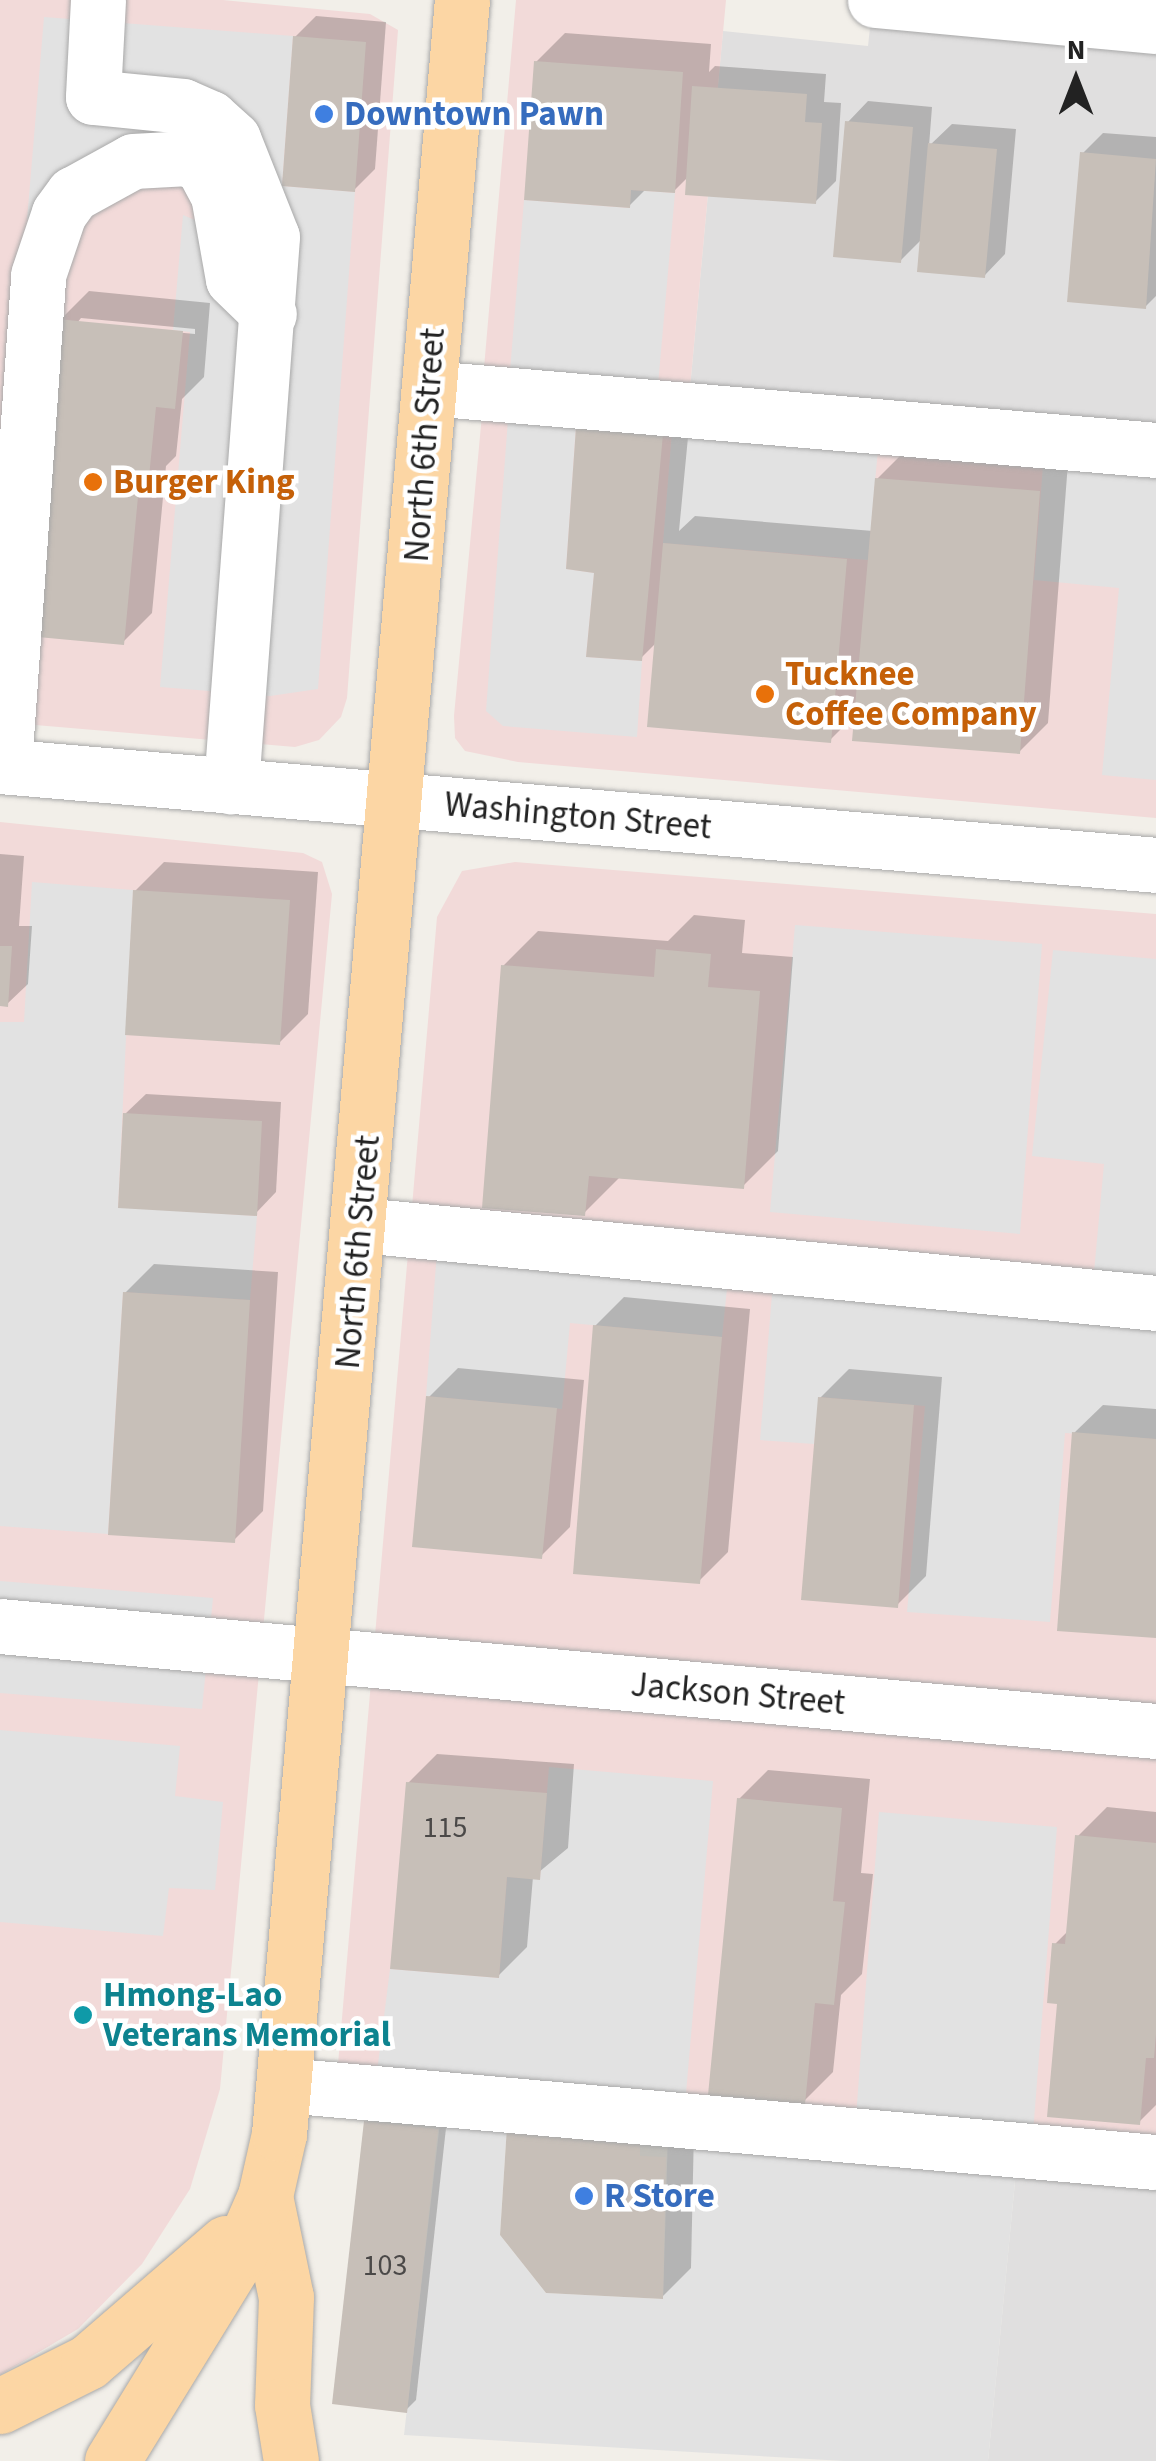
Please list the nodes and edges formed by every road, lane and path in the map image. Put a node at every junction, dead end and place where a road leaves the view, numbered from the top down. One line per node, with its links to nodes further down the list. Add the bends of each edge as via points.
1 (98, 0): 5 (street, via 93,97 182,106 233,139 272,238)
2 (462, 0): 6 (main road, North 6th Street)
3 (875, 0): 4 (street)
4 (1156, 26)
5 (269, 314): 8 (street, via 233,278 218,195 202,167 188,158 166,155 110,171 73,194 59,213 38,274); 9 (street)
6 (429, 388): 7 (street); 10 (main road, North 6th Street)
7 (1156, 450)
8 (2, 766): 9 (street, Washington Street)
9 (231, 786): 10 (street, Washington Street)
10 (397, 801): 11 (street, Washington Street); 12 (main road, North 6th Street)
11 (1156, 864)
12 (361, 1225): 13 (street); 15 (main road, North 6th Street)
13 (1156, 1303)
14 (0, 1626): 15 (street, Jackson Street)
15 (320, 1655): 16 (street, Jackson Street); 17 (main road, North 6th Street)
16 (1156, 1731)
17 (284, 2084): 18 (street); 19 (main road, North 6th Street)
18 (1156, 2162)
19 (264, 2196): 20 (main road, via 229,2240 135,2328 88,2362); 21 (main road, North 6th Street, via 201,2323); 22 (main road, via 286,2297 282,2405)
20 (0, 2406)
21 (112, 2461)
22 (291, 2461)

